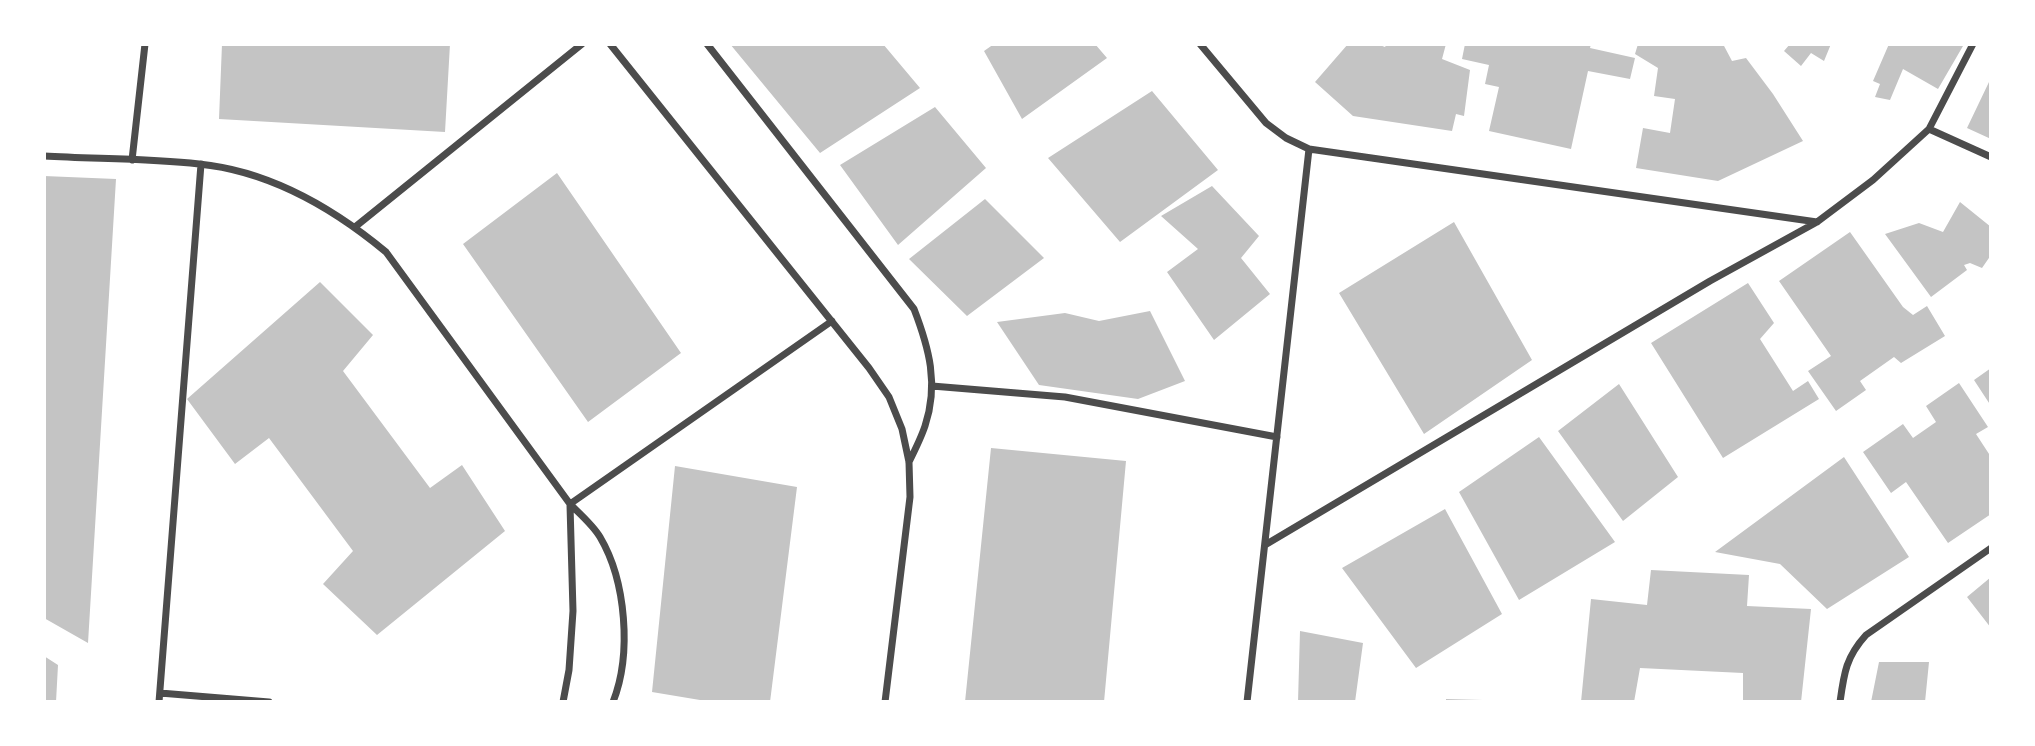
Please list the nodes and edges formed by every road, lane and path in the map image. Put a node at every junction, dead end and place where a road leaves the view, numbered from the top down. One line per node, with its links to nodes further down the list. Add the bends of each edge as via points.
1 (145, 44): 11 (street)
2 (582, 44): 14 (street)
3 (610, 44): 15 (street)
4 (707, 44): 16 (street, via 914,309 928,346)
5 (1200, 44): 8 (street, via 1266,123)
6 (1973, 44): 7 (street)
7 (1929, 129): 10 (street); 13 (street)
8 (1309, 149): 13 (street); 17 (street)
9 (44, 156): 11 (street)
10 (1991, 157)
11 (132, 160): 12 (street)
12 (201, 164): 14 (street, via 256,177 307,198); 22 (street)
13 (1817, 222): 20 (street)
14 (355, 227): 19 (street, via 386,252)
15 (832, 321): 18 (street, via 889,397); 19 (street)
16 (932, 386): 17 (street, via 1065,397); 18 (street, via 926,426)
17 (1277, 437): 20 (street)
18 (909, 462): 27 (street, via 910,497)
19 (570, 504): 25 (street, via 573,611); 26 (street, via 599,536 618,587 624,653)
20 (1265, 545): 28 (street)
21 (1991, 548): 29 (street, via 1866,635 1852,650)
22 (160, 693): 23 (street); 24 (street)
23 (159, 702)
24 (268, 702)
25 (563, 702)
26 (613, 702)
27 (885, 702)
28 (1247, 702)
29 (1840, 702)

